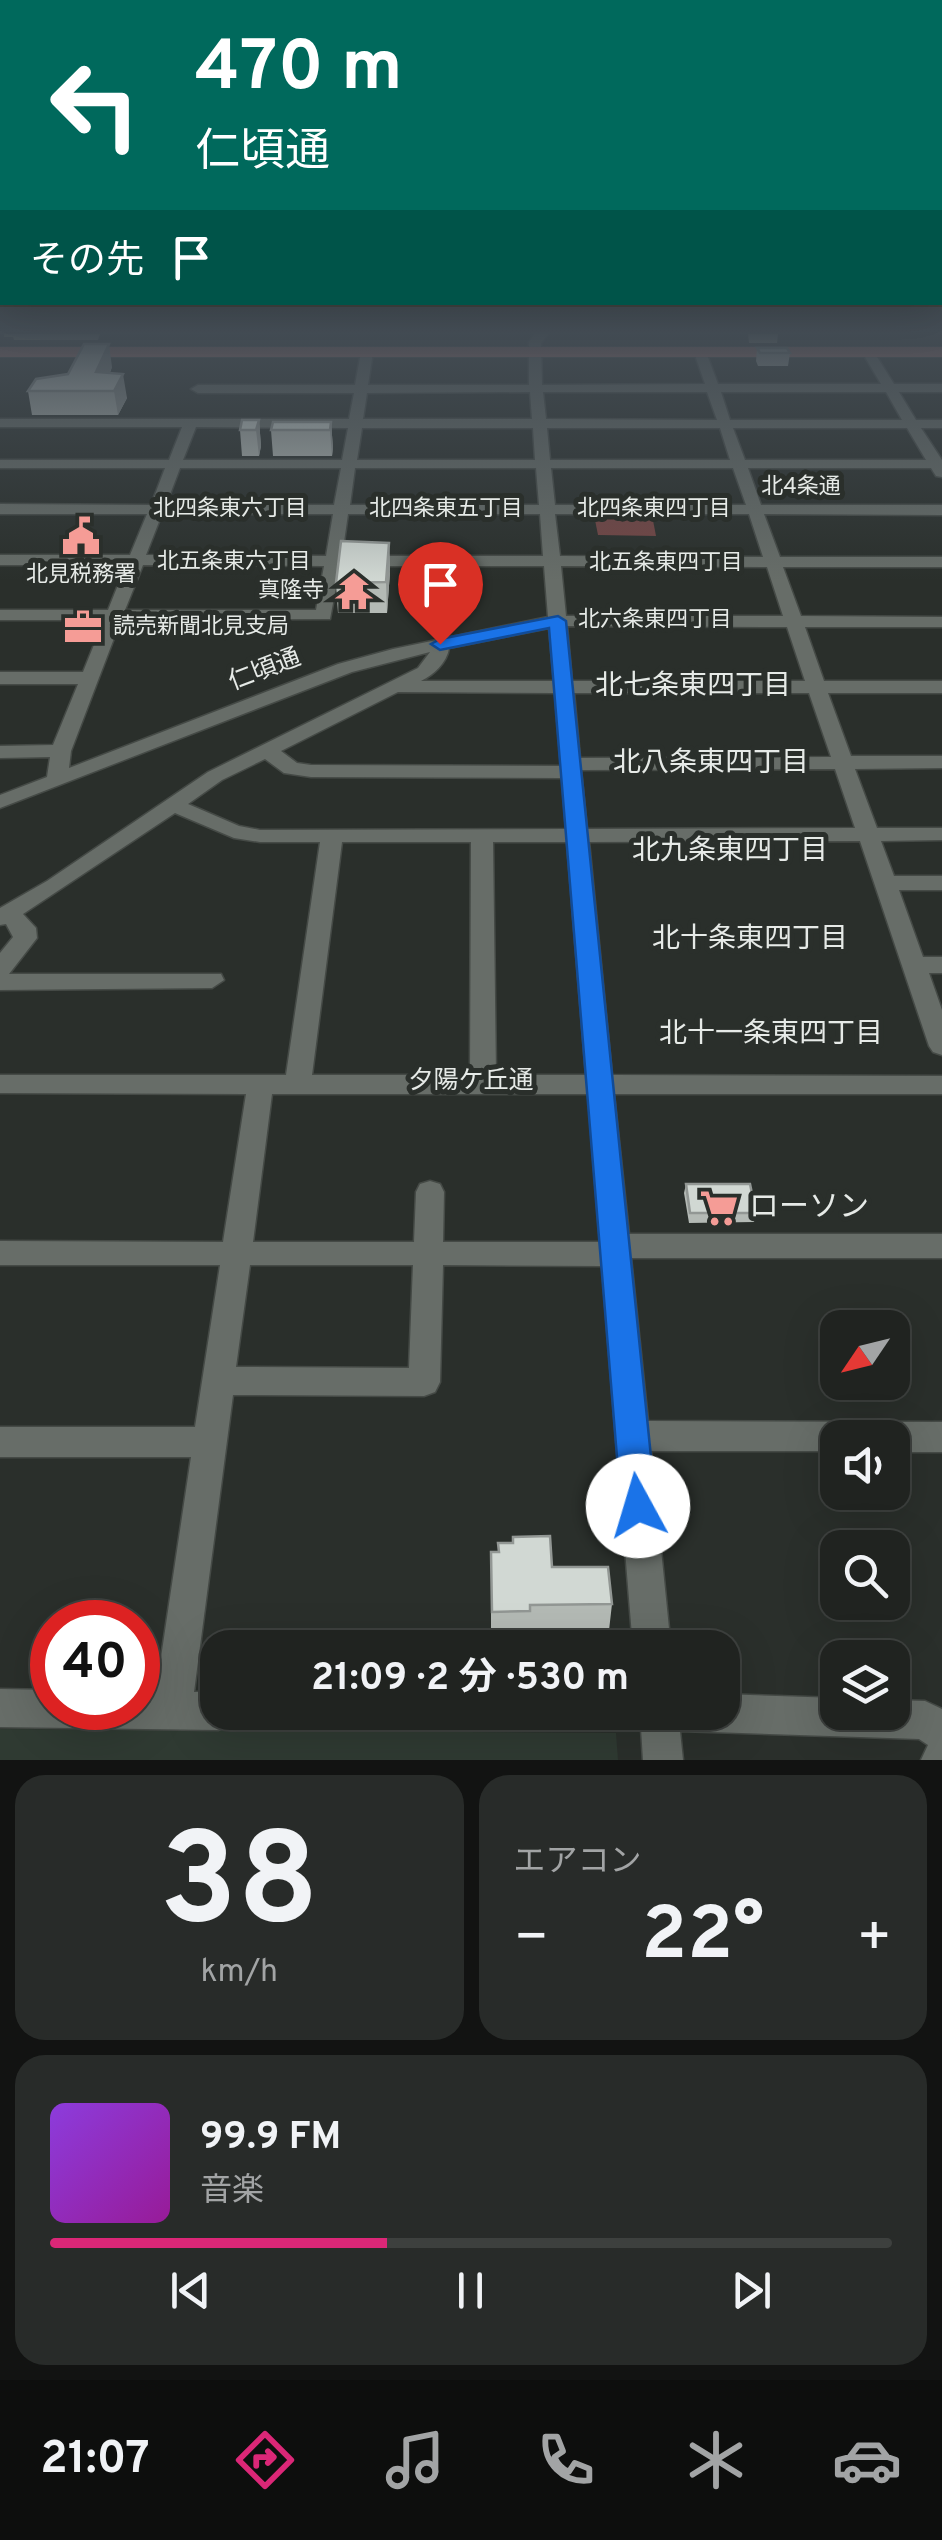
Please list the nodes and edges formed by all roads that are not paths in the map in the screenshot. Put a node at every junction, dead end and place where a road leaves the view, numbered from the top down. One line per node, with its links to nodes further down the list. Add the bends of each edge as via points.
1 (357, 416): 7 (street)
2 (540, 416): 8 (street)
3 (723, 416): 9 (street)
4 (907, 416): 10 (street)
5 (0, 423): 6 (street)
6 (190, 424): 7 (street); 13 (street)
7 (356, 424): 8 (street); 14 (street)
8 (541, 424): 9 (street); 15 (street)
9 (726, 424): 10 (street); 16 (street)
10 (912, 424): 11 (street); 17 (street)
11 (942, 424)
12 (0, 464): 13 (street)
13 (176, 464): 14 (street); 19 (street)
14 (349, 464): 15 (street); 20 (street)
15 (544, 465): 16 (street); 21 (street)
16 (740, 465): 17 (street); 22 (street)
17 (940, 468)
18 (0, 509): 19 (street, 北4条通)
19 (158, 510): 20 (street, 北4条通); 25 (street)
20 (340, 510): 21 (street, 北4条通); 26 (street)
21 (549, 510): 22 (street, 北4条通); 27 (street)
22 (755, 510): 23 (street, 北4条通); 28 (street)
23 (942, 510)
24 (0, 560): 25 (street)
25 (138, 561): 26 (street); 31 (street)
26 (333, 562): 27 (street); 31 (street, via 324,615)
27 (552, 562): 28 (street); 32 (street)
28 (774, 562): 29 (street); 33 (street)
29 (942, 562)
30 (0, 615): 31 (street)
31 (116, 616): 37 (street)
32 (558, 621): 33 (street, 仁頃通); 35 (street, 仁頃通); 39 (street)
33 (795, 621): 34 (street, 仁頃通); 38 (street)
34 (942, 622)
35 (440, 644): 41 (street, via 425,672); 48 (street, 仁頃通, via 344,668)
36 (0, 678): 37 (street)
37 (90, 678): 43 (street)
38 (817, 686): 39 (street); 40 (street); 45 (street)
39 (564, 687): 41 (street); 47 (street)
40 (942, 687)
41 (399, 688): 42 (street)
42 (268, 750): 47 (street, via 291,769); 50 (street)
43 (62, 751): 44 (street); 48 (street)
44 (0, 752)
45 (843, 762): 46 (street); 47 (street); 52 (street)
46 (942, 762)
47 (571, 768): 51 (street)
48 (57, 779): 49 (street, 仁頃通)
49 (0, 802)
50 (171, 804): 55 (street, via 234,832); 58 (street)
51 (576, 834): 52 (street); 54 (street); 66 (street)
52 (865, 834): 53 (street); 57 (street)
53 (942, 834)
54 (482, 836): 55 (street); 65 (street)
55 (332, 837): 68 (street)
56 (942, 882): 57 (street)
57 (883, 883): 59 (street)
58 (4, 915): 61 (street, via 24,928 26,938)
59 (912, 964): 60 (street); 64 (street)
60 (942, 964)
61 (0, 968)
62 (212, 980): 63 (street)
63 (0, 982)
64 (942, 1046)
65 (483, 1082): 66 (street, 夕陽ケ丘通); 68 (street, 夕陽ケ丘通)
66 (600, 1082): 69 (street, 夕陽ケ丘通); 73 (street)
67 (0, 1084): 70 (street, 夕陽ケ丘通)
68 (298, 1084): 70 (street, 夕陽ケ丘通)
69 (942, 1084)
70 (260, 1085): 74 (street)
71 (430, 1192): 75 (street)
72 (942, 1246): 73 (street)
73 (616, 1250): 75 (street); 78 (street)
74 (236, 1252): 75 (street); 76 (street); 77 (street)
75 (429, 1253): 77 (street, via 424,1382)
76 (2, 1261)
77 (216, 1382): 81 (street)
78 (632, 1436): 79 (street); 82 (street)
79 (942, 1437)
80 (0, 1442): 81 (street)
81 (209, 1442): 84 (street)
82 (650, 1630)
83 (0, 1708): 84 (street)
84 (172, 1711): 85 (street)
85 (200, 1711)
86 (740, 1714): 88 (street, via 924,1720)
87 (660, 1730): 89 (street)
88 (942, 1732)
89 (663, 1760)

